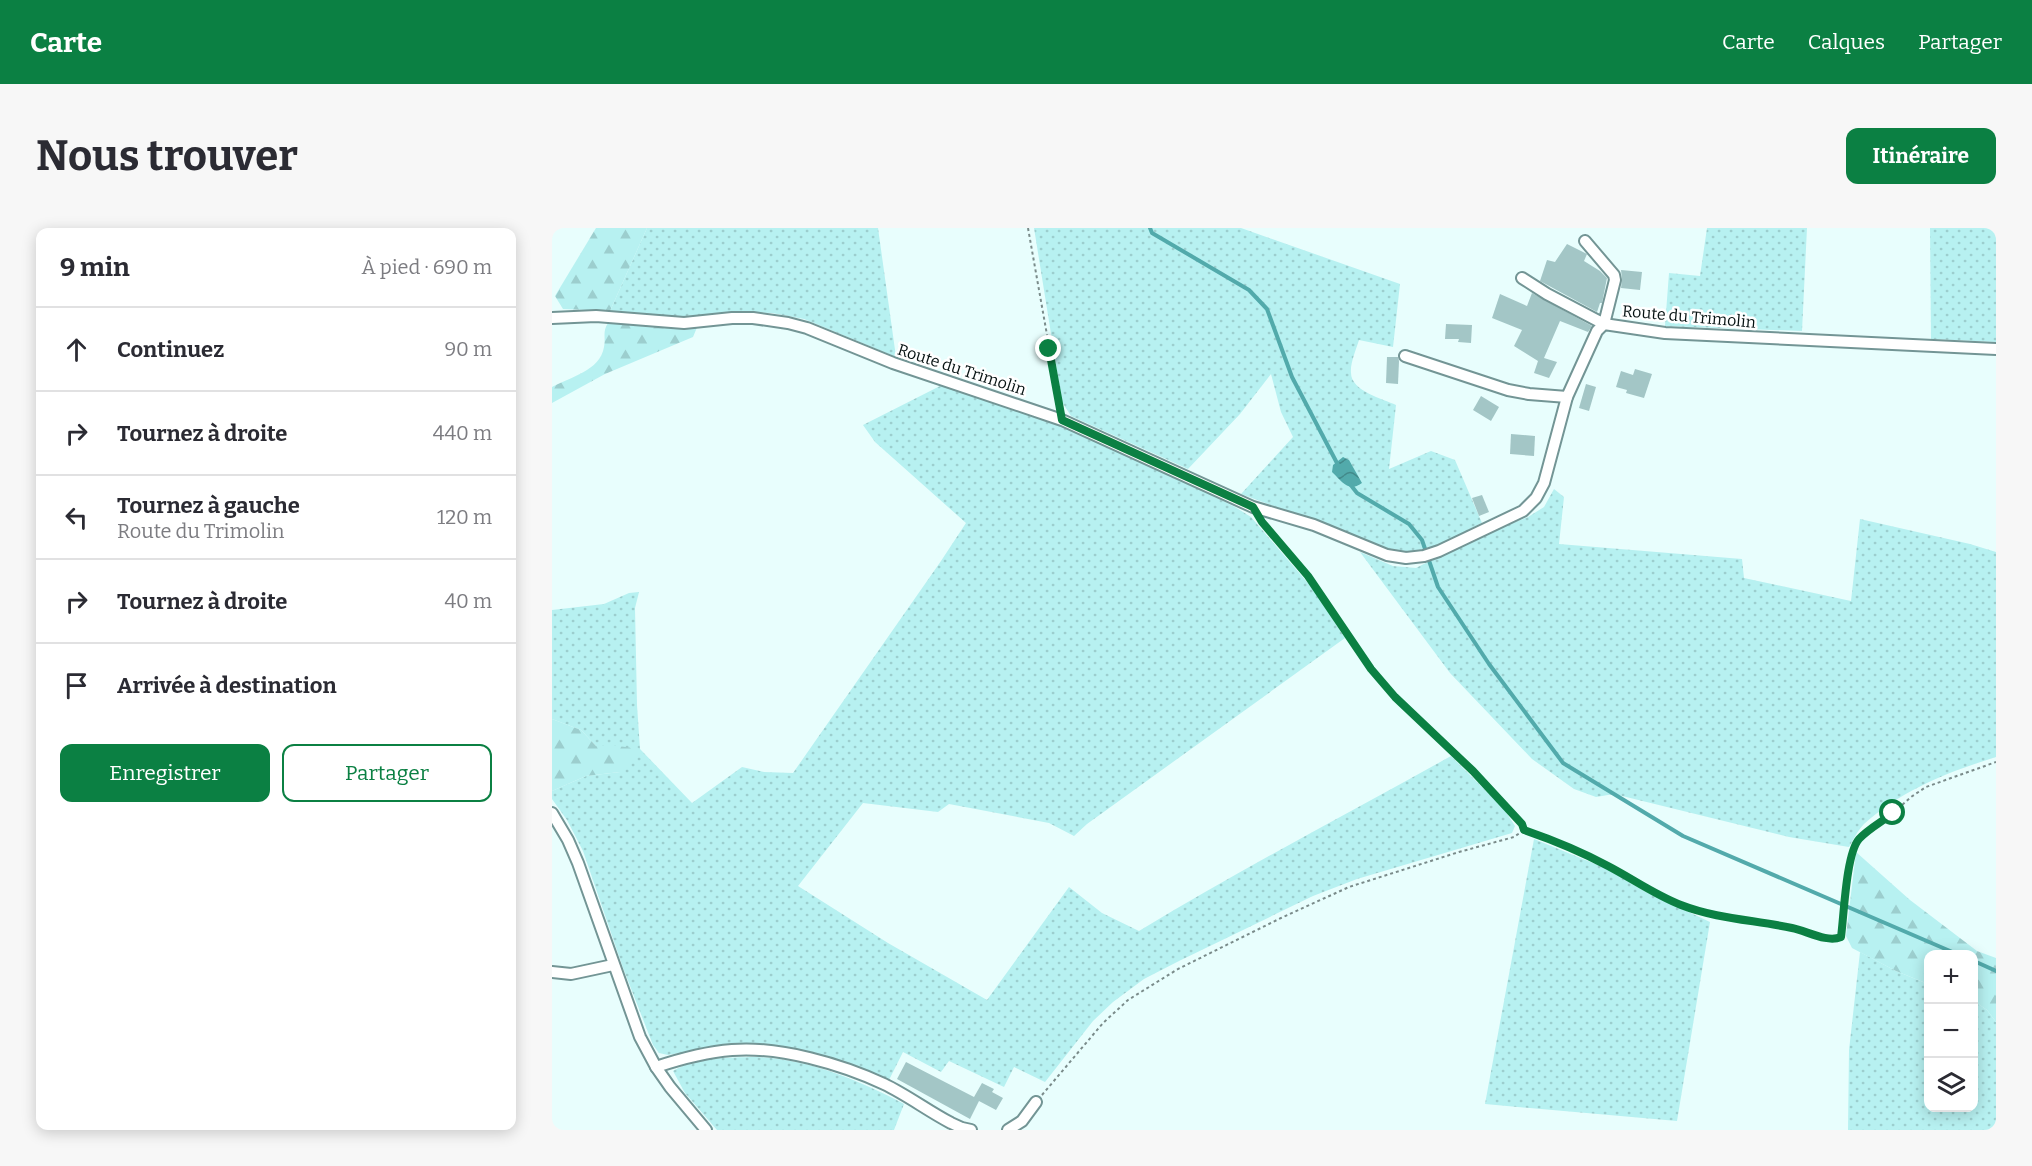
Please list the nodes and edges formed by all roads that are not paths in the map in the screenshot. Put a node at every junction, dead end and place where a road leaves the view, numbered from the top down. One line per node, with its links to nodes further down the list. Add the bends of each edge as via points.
1 (1585, 241): 4 (street, via 1614,275)
2 (1522, 278): 4 (street)
3 (552, 318): 7 (street, Route du Trimolin, via 596,316 684,323 753,318 788,322 893,363 1062,420 1253,507 1314,525 1387,555 1406,558 1424,556 1523,511 1536,498 1544,483)
4 (1604, 324): 5 (street, Route du Trimolin, via 1665,333); 7 (street, Route du Trimolin, via 1597,331)
5 (1996, 349)
6 (1405, 356): 7 (street, via 1508,390)
7 (1567, 397)
8 (552, 813): 9 (street, via 578,863)
9 (613, 965): 10 (street, via 571,974); 11 (street, via 640,1037)
10 (552, 972)
11 (656, 1067): 13 (street); 14 (street, via 732,1050 794,1055 883,1083)
12 (1036, 1102): 15 (street, via 1022,1121)
13 (706, 1130)
14 (971, 1130)
15 (1008, 1130)

